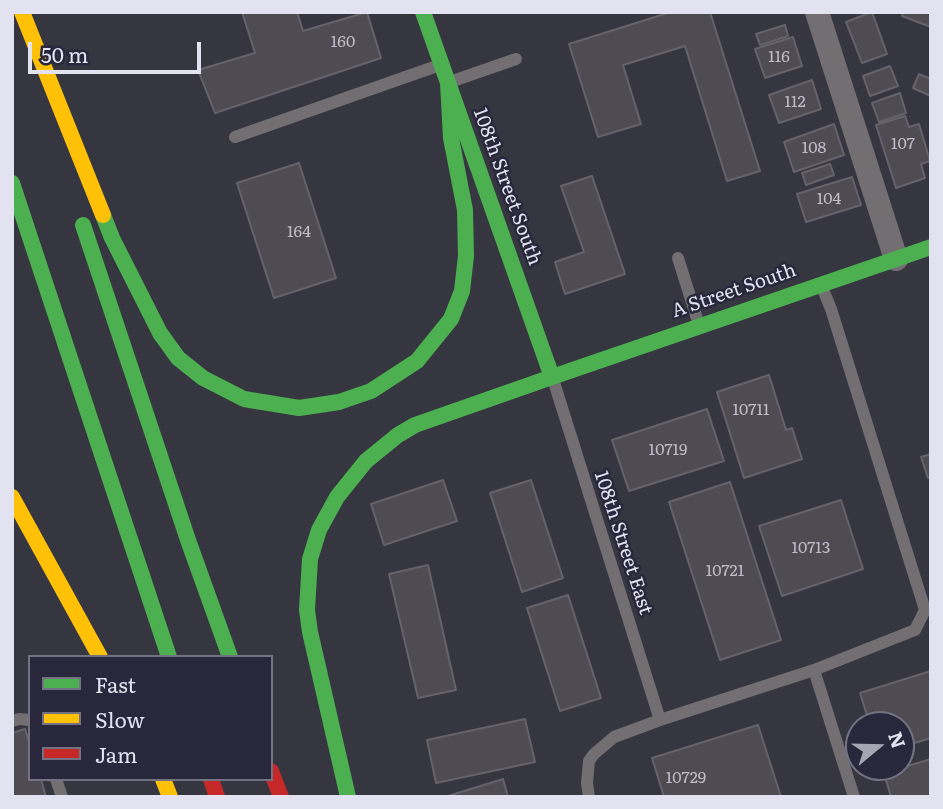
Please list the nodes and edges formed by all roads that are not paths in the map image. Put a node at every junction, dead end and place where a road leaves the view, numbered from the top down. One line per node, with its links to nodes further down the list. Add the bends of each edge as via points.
1 (13, 12): 8 (main road)
2 (22, 12): 7 (main road, via 112,238 164,340 177,358 203,378 244,399 278,406 332,404 371,391 417,361 451,319 463,291 466,256 465,210 451,138)
3 (423, 12): 6 (main road, 108th Street South)
4 (817, 12): 14 (street)
5 (516, 59): 7 (lane)
6 (441, 65): 7 (main road, 108th Street South); 9 (lane)
7 (448, 83): 17 (main road, 108th Street South)
8 (52, 131)
9 (235, 137)
10 (12, 183): 20 (main road)
11 (79, 210): 21 (main road)
12 (931, 247): 14 (main road, A Street South)
13 (678, 258): 16 (lane)
14 (896, 259): 15 (main road, A Street South)
15 (821, 284): 16 (main road, A Street South); 22 (lane, via 925,610 915,630)
16 (699, 326): 17 (main road, A Street South)
17 (552, 377): 23 (lane, 108th Street East); 26 (main road, A Street South, via 398,435 366,461 337,497 319,530 310,559 307,610)
18 (12, 497): 19 (main road)
19 (99, 655)
20 (168, 655)
21 (229, 655)
22 (814, 670): 23 (lane); 28 (lane)
23 (660, 720): 27 (lane, via 614,737 594,754 587,768)
24 (273, 776): 25 (main road)
25 (281, 797)
26 (348, 797)
27 (589, 797)
28 (854, 797)

